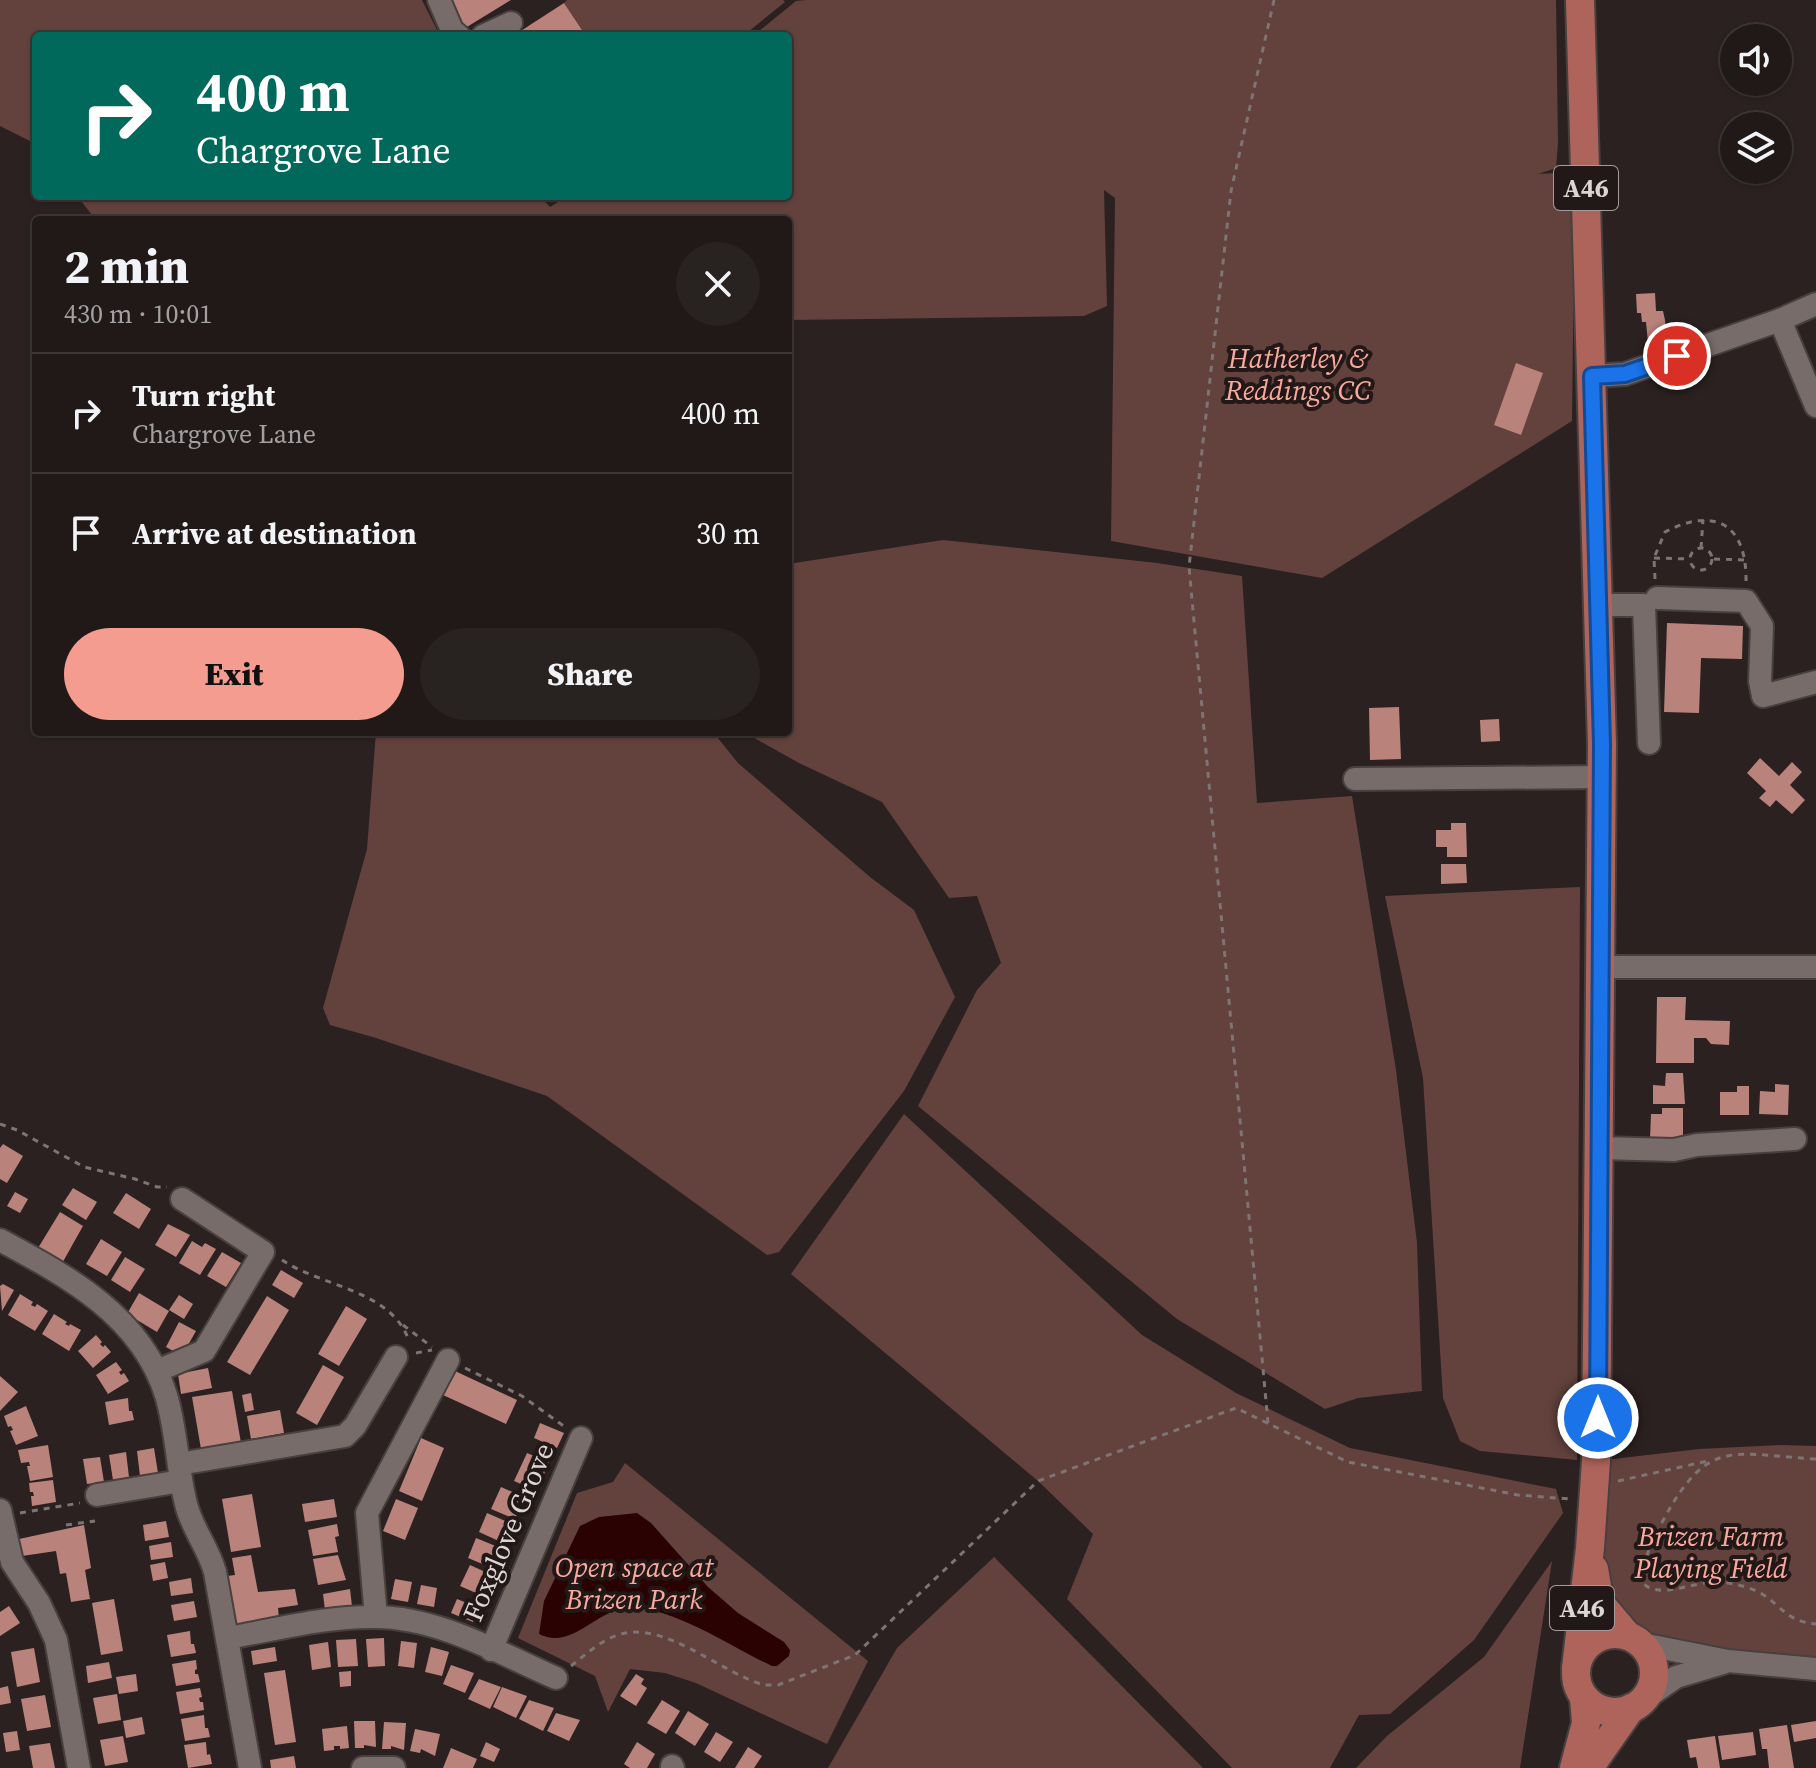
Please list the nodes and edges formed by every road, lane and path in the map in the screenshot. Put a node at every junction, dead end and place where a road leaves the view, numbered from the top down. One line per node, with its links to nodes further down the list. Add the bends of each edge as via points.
1 (439, 0): 5 (street)
2 (1274, 0): 36 (path, via 1231,191 1189,567)
3 (1580, 0): 9 (main road, A46)
4 (511, 23): 6 (street)
5 (454, 32)
6 (492, 32)
7 (1816, 304): 8 (street)
8 (1780, 320): 9 (street, via 1625,374); 10 (street)
9 (1592, 376): 19 (main road, A46)
10 (1816, 406)
11 (1703, 519): 12 (path); 13 (path, via 1665,532); 16 (path, via 1716,520 1729,530)
12 (1701, 548): 14 (path); 15 (path)
13 (1654, 558): 14 (path); 17 (path)
14 (1690, 559): 15 (path, via 1701,571)
15 (1712, 559): 16 (path)
16 (1746, 560): 18 (path)
17 (1657, 598): 18 (street)
18 (1746, 601): 20 (street, via 1762,626 1763,696)
19 (1598, 605): 21 (street, via 1644,605); 22 (main road, A46)
20 (1816, 682)
21 (1649, 743)
22 (1602, 777): 23 (street); 24 (main road, A46)
23 (1355, 779)
24 (1601, 967): 25 (street); 28 (main road, A46)
25 (1816, 967)
26 (0, 1124): 29 (path, via 84,1167)
27 (1795, 1139): 28 (street, via 1674,1150)
28 (1600, 1148): 41 (main road, A46)
29 (175, 1193): 31 (street)
30 (0, 1240): 35 (street, via 101,1301 132,1331)
31 (263, 1252): 32 (path, via 347,1286); 35 (street, via 204,1351)
32 (403, 1325): 33 (path); 33 (path, via 435,1349)
33 (404, 1351): 40 (street, via 345,1436)
34 (448, 1360): 37 (path, via 522,1396); 47 (street, via 367,1513)
35 (157, 1371): 40 (street)
36 (1268, 1423): 41 (path, via 1348,1462 1518,1495); 55 (path, via 1236,1408 1038,1481 855,1655 785,1682 758,1683 659,1635 638,1632 606,1640)
37 (581, 1438): 51 (street, Foxglove Grove)
38 (1816, 1459): 39 (path, via 1724,1455)
39 (1711, 1460): 41 (path); 48 (path, via 1692,1474 1671,1506 1647,1557 1643,1584 1660,1591 1706,1582 1732,1584 1758,1592 1796,1621)
40 (180, 1473): 42 (street); 49 (street, via 191,1522 209,1552)
41 (1594, 1494): 46 (main road, A46)
42 (97, 1495)
43 (0, 1510): 58 (street, via 12,1562 56,1640)
44 (95, 1521): 45 (path)
45 (66, 1525)
46 (1590, 1548): 50 (main road, A46, via 1600,1603); 53 (main road, A46)
47 (376, 1617): 49 (street, Foxglove Grove); 51 (street, Foxglove Grove, via 440,1628)
48 (1816, 1624)
49 (227, 1638): 59 (street)
50 (1634, 1639): 52 (street); 53 (main road, via 1608,1634 1591,1641); 57 (main road, via 1654,1667 1652,1685)
51 (491, 1650): 55 (street, Foxglove Grove)
52 (1728, 1661): 54 (street); 57 (street, via 1676,1677)
53 (1576, 1668): 56 (main road)
54 (1816, 1669)
55 (556, 1678)
56 (1584, 1698): 57 (main road, via 1602,1710 1622,1711); 62 (main road, via 1586,1723)
57 (1637, 1704): 63 (main road)
58 (79, 1768)
59 (250, 1768)
60 (363, 1768): 61 (street)
61 (394, 1768)
62 (1574, 1768)
63 (1589, 1768)

